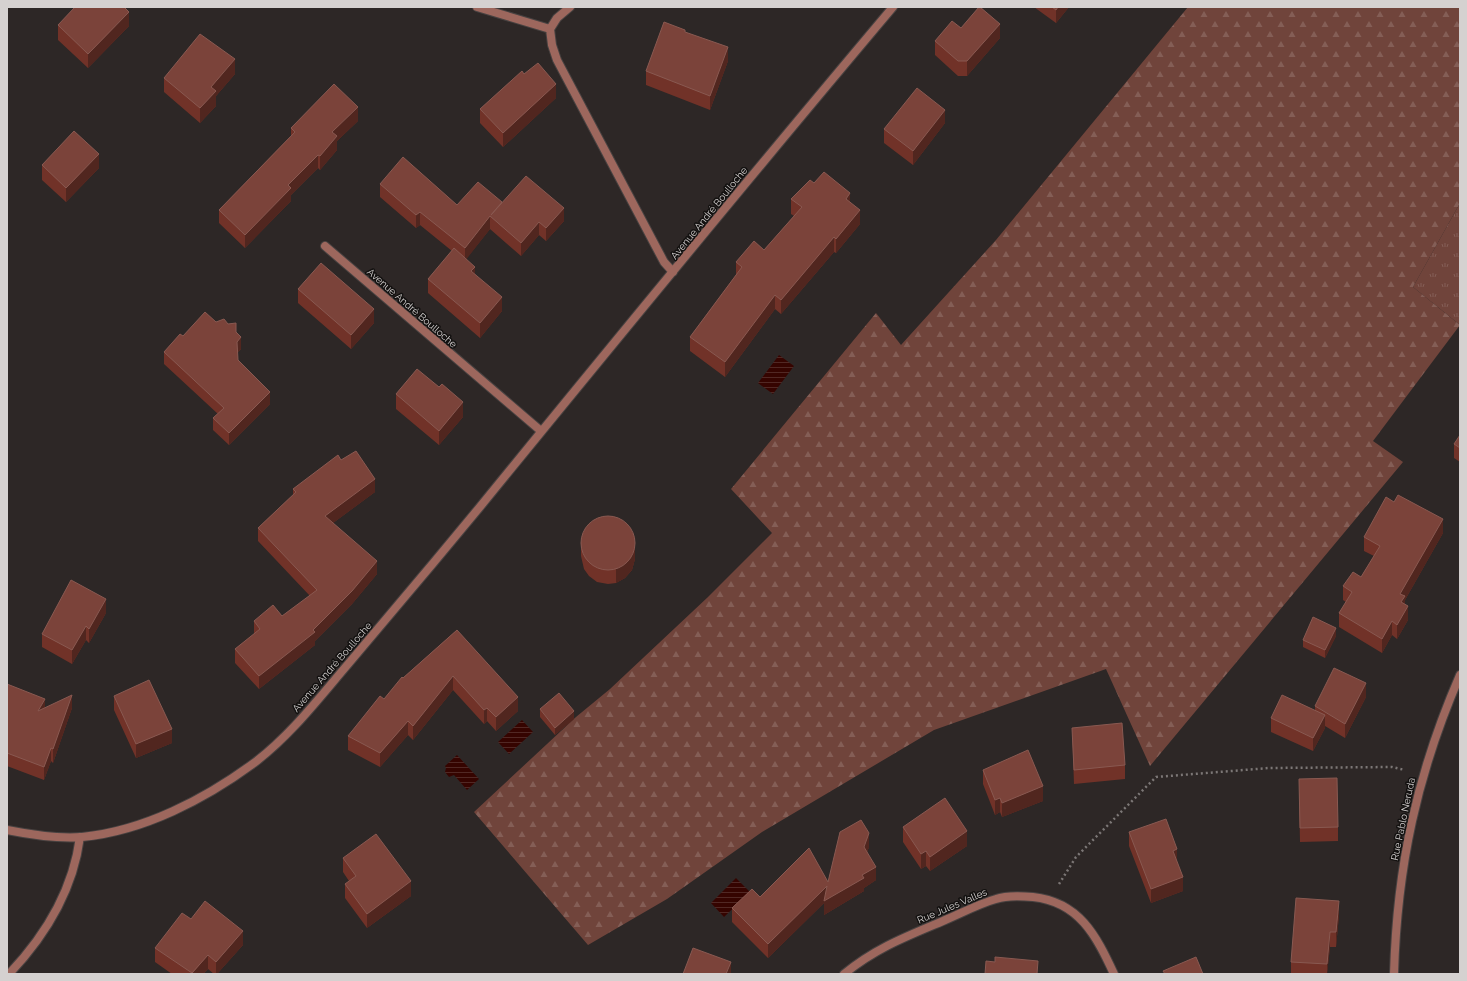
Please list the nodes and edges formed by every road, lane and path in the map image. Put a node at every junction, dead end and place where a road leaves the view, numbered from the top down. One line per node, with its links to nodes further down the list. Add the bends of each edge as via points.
1 (477, 7): 4 (street)
2 (570, 7): 4 (street, via 557,18)
3 (893, 7): 6 (street, Avenue André Boulloche)
4 (550, 29): 6 (street, via 557,60 664,262)
5 (325, 246): 7 (street, Avenue André Boulloche)
6 (673, 272): 7 (street, Avenue André Boulloche)
7 (541, 432): 11 (street, Avenue André Boulloche, via 315,703 275,747 230,779 176,809 119,831)
8 (1460, 675): 9 (street, Rue Pablo Neruda, via 1434,738)
9 (1423, 774): 12 (path, via 1392,767 1269,768 1156,777 1076,857); 16 (street, Rue Pablo Neruda, via 1400,882)
10 (7, 830): 11 (street, Avenue André Boulloche, via 35,836)
11 (80, 837): 13 (street, via 72,876 50,923 23,960)
12 (1050, 899): 14 (street, Rue Jules Valles, via 1024,896 997,898 885,945); 15 (street, Rue Jules Valles, via 1084,921 1097,939)
13 (9, 974)
14 (844, 974)
15 (1114, 974)
16 (1394, 974)

